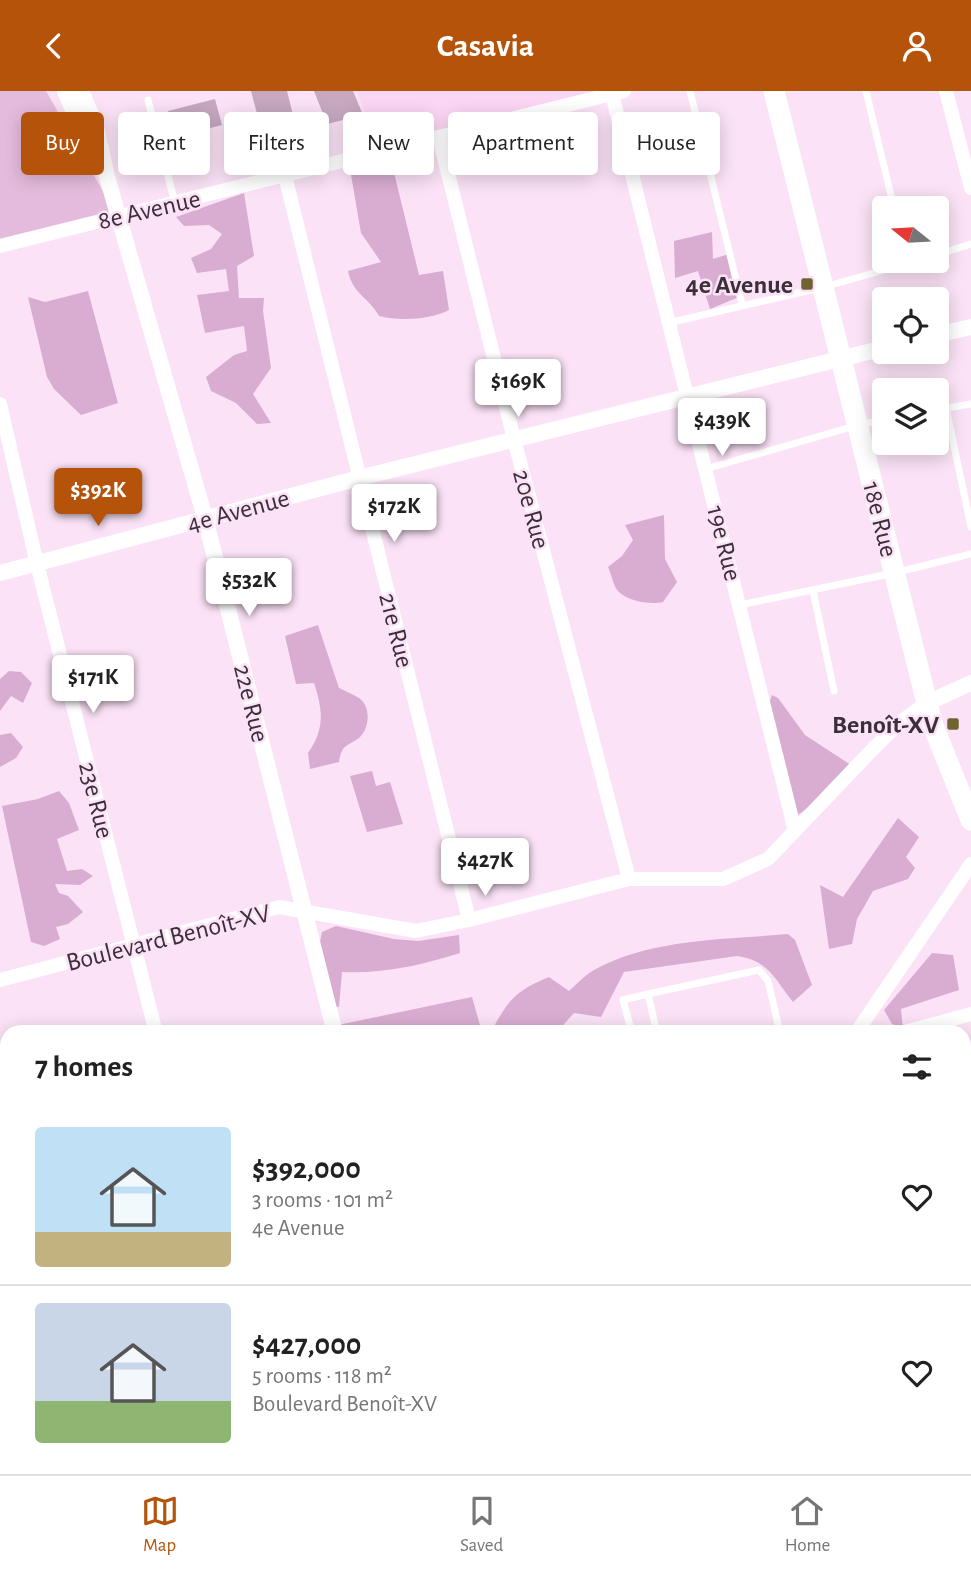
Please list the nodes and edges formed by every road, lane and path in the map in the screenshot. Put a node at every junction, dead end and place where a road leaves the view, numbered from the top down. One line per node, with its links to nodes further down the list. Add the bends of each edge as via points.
1 (65, 91): 10 (street, 22e Rue)
2 (81, 91): 10 (street, 22e Rue, via 96,126)
3 (690, 91): 21 (lane)
4 (774, 91): 20 (main road, 18e Rue)
5 (866, 91): 13 (lane)
6 (946, 91): 12 (street)
7 (618, 92): 9 (street, 8e Avenue); 22 (street, 19e Rue)
8 (148, 100): 14 (lane)
9 (439, 137): 11 (street, 8e Avenue); 34 (street, 20e Rue)
10 (106, 173): 15 (street, 22e Rue)
11 (285, 176): 14 (street, 8e Avenue); 36 (street, 21e Rue)
12 (971, 188)
13 (891, 196)
14 (176, 204): 15 (street, 8e Avenue)
15 (120, 215): 17 (street, 8e Avenue); 37 (street, 22e Rue)
16 (971, 244): 18 (lane)
17 (0, 246)
18 (949, 251)
19 (872, 272): 20 (lane)
20 (824, 287): 21 (lane); 26 (main road, 18e Rue)
21 (742, 304): 22 (lane)
22 (668, 323): 27 (street, 19e Rue)
23 (971, 327): 24 (street)
24 (949, 332)
25 (872, 351): 26 (street, 4e Avenue)
26 (841, 360): 27 (street, 4e Avenue); 33 (main road, 18e Rue)
27 (688, 397): 34 (street, 4e Avenue); 35 (street, 19e Rue)
28 (0, 404): 40 (street, 23e Rue)
29 (971, 404): 30 (lane)
30 (949, 408)
31 (872, 422): 33 (lane)
32 (949, 422): 38 (lane)
33 (858, 425): 35 (lane); 42 (main road, 18e Rue)
34 (514, 439): 36 (street, 4e Avenue); 52 (street, 20e Rue)
35 (706, 469): 44 (street, 19e Rue)
36 (359, 478): 37 (street, 4e Avenue); 54 (street, 21e Rue)
37 (205, 517): 40 (street, 4e Avenue); 53 (street, 22e Rue)
38 (971, 527)
39 (971, 554): 42 (lane)
40 (37, 564): 41 (street, 4e Avenue); 55 (street, 23e Rue)
41 (0, 573)
42 (894, 573): 43 (lane); 47 (main road, 18e Rue)
43 (813, 591): 44 (lane); 46 (lane)
44 (740, 605): 50 (street, 19e Rue)
45 (971, 683): 47 (street, Boulevard Benoît-XV)
46 (834, 691)
47 (927, 703): 48 (main road, 18e Rue); 50 (street, Boulevard Benoît-XV, via 870,752)
48 (966, 796): 49 (main road, 18e Rue)
49 (971, 820)
50 (795, 831): 52 (street, Boulevard Benoît-XV, via 768,859 723,879)
51 (971, 864): 64 (street)
52 (629, 879): 54 (street, Boulevard Benoît-XV)
53 (305, 912): 54 (street, Boulevard Benoît-XV, via 416,931); 55 (street, Boulevard Benoît-XV, via 279,907); 60 (street, 22e Rue)
54 (469, 920)
55 (134, 946): 56 (street, Boulevard Benoît-XV); 59 (street, 23e Rue)
56 (0, 980)
57 (648, 994): 61 (lane, via 622,1000); 62 (lane); 63 (lane, via 759,970 768,981)
58 (971, 1014): 65 (street)
59 (154, 1025)
60 (333, 1025)
61 (630, 1025)
62 (655, 1025)
63 (778, 1025)
64 (861, 1025)
65 (930, 1025)

